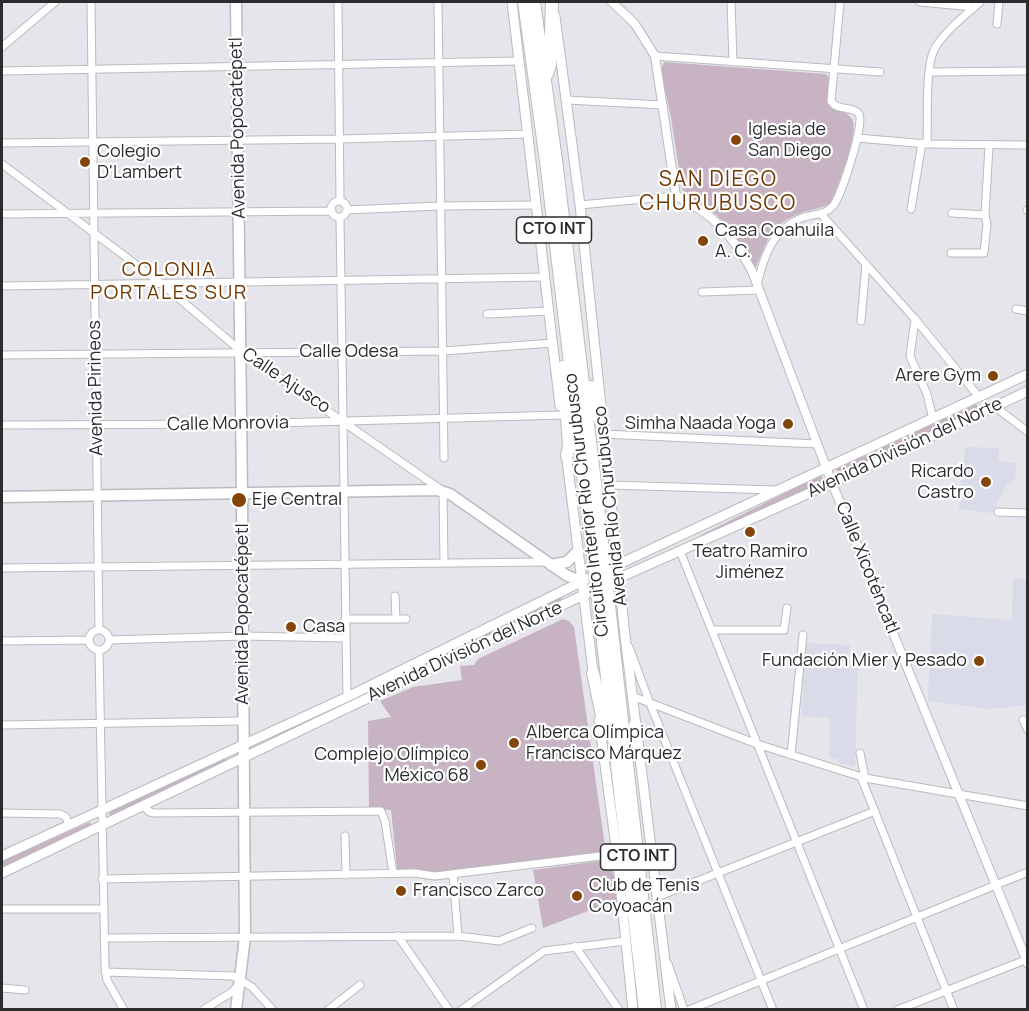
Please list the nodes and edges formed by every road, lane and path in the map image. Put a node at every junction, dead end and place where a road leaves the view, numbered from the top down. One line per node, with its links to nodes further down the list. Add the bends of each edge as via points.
1 (55, 2): 17 (street)
2 (91, 2): 24 (street, Avenida Pirineos)
3 (236, 2): 23 (main road, Avenida Popocatépetl)
4 (338, 2): 22 (street)
5 (438, 2): 21 (street)
6 (514, 2): 19 (main road, Avenida Río Churubusco / CTO INT); 30 (highway, via 525,60)
7 (524, 2): 30 (highway, Circuito Interior Río Churubusco / CTO INT)
8 (534, 2): 30 (highway, Circuito Interior Río Churubusco / CTO INT)
9 (553, 2): 30 (highway, via 550,65); 31 (main road, Avenida Río Churubusco / CTO INT)
10 (612, 2): 18 (street, via 635,24)
11 (731, 2): 20 (street)
12 (840, 2): 25 (street)
13 (920, 2): 15 (street)
14 (999, 2): 16 (street)
15 (977, 4): 28 (street, via 940,41)
16 (997, 24)
17 (2, 47)
18 (655, 56): 20 (street); 32 (street)
19 (519, 61): 21 (street); 33 (main road, Avenida Río Churubusco / CTO INT)
20 (733, 62): 25 (street)
21 (438, 63): 22 (street); 34 (street)
22 (339, 65): 23 (street); 36 (street)
23 (237, 66): 24 (street); 37 (main road, Avenida Popocatépetl)
24 (92, 68): 26 (street); 38 (street, Avenida Pirineos)
25 (834, 68): 27 (street); 35 (street, via 831,101 859,114)
26 (2, 71)
27 (880, 72)
28 (930, 72): 29 (street); 40 (street)
29 (1028, 72)
30 (540, 82): 69 (highway, Circuito Interior Río Churubusco / CTO INT); 78 (highway, Circuito Interior Río Churubusco / CTO INT)
31 (567, 100): 32 (street); 47 (main road, Avenida Río Churubusco / CTO INT)
32 (663, 105): 44 (street)
33 (528, 134): 34 (street); 46 (main road, Avenida Río Churubusco / CTO INT)
34 (440, 136): 36 (street); 48 (street)
35 (857, 138): 40 (street); 57 (street, via 837,200)
36 (340, 139): 37 (street); 45 (street)
37 (238, 140): 38 (street); 52 (main road, Avenida Popocatépetl)
38 (93, 141): 39 (street); 54 (street, Avenida Pirineos)
39 (2, 143)
40 (925, 143): 42 (street); 49 (street)
41 (1028, 145): 42 (street)
42 (989, 146): 58 (street)
43 (2, 164): 53 (street, Calle Ajusco)
44 (676, 196): 47 (street); 71 (street, Calle Xicoténcatl, via 710,215 740,249)
45 (340, 201): 50 (street); 51 (street, via 333,204)
46 (536, 205): 48 (street); 63 (main road, Avenida Río Churubusco / CTO INT)
47 (580, 205): 97 (main road, Avenida Río Churubusco / CTO INT)
48 (440, 206): 50 (street); 64 (street)
49 (911, 208)
50 (347, 210): 59 (street)
51 (332, 211): 52 (street); 59 (street)
52 (239, 212): 54 (street); 66 (main road, Avenida Popocatépetl)
53 (67, 213): 54 (street); 56 (street); 60 (street, Calle Ajusco)
54 (94, 213): 60 (street, Avenida Pirineos)
55 (952, 213): 58 (street)
56 (2, 214)
57 (821, 214): 62 (street); 71 (street, via 795,221 775,238 765,254)
58 (985, 215): 61 (street, via 984,253)
59 (340, 217): 65 (street)
60 (94, 233): 67 (street, Calle Ajusco); 68 (street, Avenida Pirineos)
61 (951, 252)
62 (866, 264): 77 (street); 79 (street)
63 (545, 277): 64 (street); 75 (main road, Avenida Río Churubusco / CTO INT)
64 (441, 278): 65 (street); 82 (street)
65 (340, 280): 66 (street); 83 (street)
66 (240, 282): 67 (street); 81 (main road, Avenida Popocatépetl)
67 (162, 284): 68 (street); 81 (street, Calle Ajusco)
68 (95, 285): 70 (street); 84 (street, Avenida Pirineos)
69 (561, 285): 100 (highway, via 557,317); 111 (highway, Circuito Interior Río Churubusco / CTO INT)
70 (2, 286)
71 (758, 288): 72 (street); 99 (street, Calle Xicoténcatl)
72 (702, 292)
73 (1016, 309): 74 (street)
74 (1028, 310)
75 (549, 311): 76 (street); 80 (main road, Avenida Río Churubusco / CTO INT)
76 (487, 314)
77 (915, 319): 88 (street); 91 (street, via 910,356)
78 (575, 321): 97 (highway, via 584,339 592,397); 111 (highway, Circuito Interior Río Churubusco / CTO INT)
79 (861, 321)
80 (553, 343): 82 (street, Calle Odesa); 90 (main road, Avenida Río Churubusco / CTO INT)
81 (241, 351): 83 (street, Calle Odesa); 84 (street, Calle Odesa); 93 (street, Calle Ajusco); 94 (main road, Avenida Popocatépetl)
82 (443, 351): 83 (street, Calle Odesa); 92 (street)
83 (341, 352): 93 (street)
84 (96, 354): 85 (street, Calle Odesa); 96 (street, Avenida Pirineos)
85 (2, 355)
86 (1028, 374): 88 (main road, Avenida División del Norte)
87 (1028, 391): 89 (main road, Avenida División del Norte)
88 (979, 397): 91 (main road, Avenida División del Norte)
89 (994, 406): 98 (street); 103 (main road, Avenida División del Norte)
90 (562, 416): 92 (street, Calle Monrovia); 100 (main road, Avenida Río Churubusco / CTO INT)
91 (933, 419): 102 (main road, Avenida División del Norte)
92 (443, 420): 93 (street, Calle Monrovia); 101 (street)
93 (344, 421): 94 (street, Calle Monrovia); 105 (street, Calle Ajusco); 107 (street)
94 (241, 424): 96 (street, Calle Monrovia); 108 (main road, Avenida Popocatépetl)
95 (2, 425): 96 (street, Calle Monrovia)
96 (96, 426): 109 (street, Avenida Pirineos)
97 (603, 430): 99 (street); 104 (main road, Avenida Río Churubusco / CTO INT)
98 (1028, 432)
99 (817, 444): 102 (street, Calle Xicoténcatl)
100 (567, 456): 116 (main road, Avenida Río Churubusco / CTO INT)
101 (444, 458)
102 (827, 469): 103 (street, Calle Xicoténcatl); 106 (main road, Avenida División del Norte)
103 (832, 483): 115 (main road, Avenida División del Norte); 166 (street, Calle Xicoténcatl)
104 (609, 485): 106 (street); 114 (main road, Avenida Río Churubusco / CTO INT)
105 (443, 491): 107 (main road); 117 (street); 118 (main road, Calle Ajusco)
106 (780, 491): 121 (main road, Avenida División del Norte)
107 (344, 493): 108 (main road); 119 (street)
108 (243, 494): 109 (main road); 120 (main road, Avenida Popocatépetl)
109 (97, 496): 110 (main road); 122 (street, Avenida Pirineos)
110 (2, 497)
111 (592, 507): 145 (highway, Circuito Interior Río Churubusco / CTO INT, bridge)
112 (998, 512): 113 (street)
113 (1028, 513)
114 (615, 546): 116 (main road, via 586,560); 121 (main road, Avenida Río Churubusco / CTO INT)
115 (680, 551): 124 (main road, Avenida División del Norte); 137 (street)
116 (578, 554): 118 (main road, via 571,560); 125 (main road, Avenida Río Churubusco / CTO INT)
117 (444, 562): 118 (street); 119 (street)
118 (549, 563): 125 (main road, Calle Ajusco)
119 (345, 564): 120 (street); 132 (street)
120 (243, 565): 122 (street); 139 (main road, Avenida Popocatépetl)
121 (617, 566): 124 (main road, Avenida Río Churubusco / CTO INT); 125 (main road, Avenida División del Norte)
122 (98, 567): 123 (street); 136 (street, Avenida Pirineos)
123 (2, 568)
124 (619, 578): 127 (main road, Avenida División del Norte); 130 (main road, Avenida Río Churubusco / CTO INT)
125 (582, 582): 127 (main road, Avenida Río Churubusco / CTO INT); 149 (main road, Avenida División del Norte)
126 (395, 596): 133 (street)
127 (583, 596): 129 (main road, Avenida Río Churubusco / CTO INT); 160 (main road, Avenida División del Norte)
128 (787, 608): 137 (street, via 784,630)
129 (585, 612): 131 (main road); 135 (main road, Avenida Río Churubusco / CTO INT)
130 (620, 615): 131 (main road); 140 (main road, Avenida Río Churubusco / CTO INT)
131 (597, 618): 135 (main road)
132 (345, 619): 133 (street); 141 (street)
133 (396, 619): 134 (street)
134 (406, 619)
135 (587, 628): 147 (main road, Avenida Río Churubusco / CTO INT)
136 (99, 630): 142 (street); 143 (street)
137 (712, 630): 159 (street)
138 (803, 635): 161 (street)
139 (243, 636): 141 (street); 143 (street); 152 (main road, Avenida Popocatépetl)
140 (625, 636): 148 (main road, Avenida Río Churubusco / CTO INT); 150 (street)
141 (345, 638): 149 (street)
142 (89, 640): 144 (street); 146 (street)
143 (109, 640): 146 (street, via 108,646)
144 (2, 641)
145 (608, 641): 165 (highway, Circuito Interior Río Churubusco / CTO INT); 177 (highway, Circuito Interior Río Churubusco / CTO INT)
146 (99, 651): 154 (street)
147 (593, 673): 165 (highway, via 610,769); 178 (main road, Avenida Río Churubusco / CTO INT)
148 (632, 696): 150 (street); 155 (main road, Avenida Río Churubusco / CTO INT)
149 (346, 697): 153 (main road, Avenida División del Norte)
150 (649, 701): 159 (street); 183 (street)
151 (1023, 720): 157 (street)
152 (243, 721): 154 (street); 158 (main road, Avenida Popocatépetl)
153 (291, 723): 158 (main road, Avenida División del Norte); 160 (main road, via 261,740)
154 (100, 724): 156 (street); 169 (street)
155 (635, 724): 177 (highway, via 631,742 641,825); 189 (main road, Avenida Río Churubusco / CTO INT)
156 (2, 725)
157 (1028, 730)
158 (243, 744): 163 (main road, Avenida Popocatépetl); 169 (main road, Avenida División del Norte)
159 (757, 744): 161 (street); 176 (street)
160 (267, 747): 163 (main road, Avenida División del Norte)
161 (792, 751): 164 (street)
162 (860, 753): 164 (street)
163 (243, 758): 167 (main road, Avenida División del Norte); 170 (main road, Avenida Popocatépetl)
164 (863, 777): 166 (street); 171 (street)
165 (619, 785): 219 (highway, Circuito Interior Río Churubusco / CTO INT)
166 (959, 796): 168 (street); 188 (street, Calle Xicoténcatl)
167 (143, 806): 170 (street, via 155,813); 173 (main road, Avenida División del Norte)
168 (1028, 806)
169 (101, 811): 173 (street); 174 (main road, Avenida División del Norte)
170 (244, 811): 182 (street, via 381,812); 186 (main road, Avenida Popocatépetl)
171 (875, 811): 176 (street); 192 (street)
172 (2, 813): 174 (street, via 60,814)
173 (101, 825): 181 (main road, Avenida División del Norte); 187 (street)
174 (69, 826): 179 (main road, Avenida División del Norte)
175 (345, 836): 185 (street)
176 (796, 841): 183 (street); 201 (street)
177 (636, 842): 220 (highway, Circuito Interior Río Churubusco / CTO INT)
178 (617, 854): 184 (street); 198 (main road, Avenida Río Churubusco / CTO INT)
179 (2, 856)
180 (1028, 872): 188 (street)
181 (2, 873)
182 (393, 873): 184 (street); 185 (street)
183 (717, 873): 189 (street); 205 (street)
184 (453, 874): 195 (street)
185 (346, 875): 186 (street)
186 (244, 876): 187 (street); 196 (main road, Avenida Popocatépetl)
187 (102, 879): 191 (street)
188 (995, 886): 192 (street); 202 (street, Calle Xicoténcatl)
189 (657, 897): 200 (main road, Avenida Río Churubusco / CTO INT)
190 (2, 909): 191 (street)
191 (103, 909): 197 (street)
192 (917, 917): 201 (street); 209 (street)
193 (532, 928): 195 (street, via 499,941)
194 (398, 936): 195 (street); 196 (street); 215 (street)
195 (458, 936)
196 (245, 937): 197 (street); 204 (main road, Avenida Popocatépetl)
197 (104, 938): 203 (street)
198 (626, 941): 199 (street); 218 (main road, Avenida Río Churubusco / CTO INT)
199 (575, 946): 216 (street, via 544,951); 217 (street)
200 (663, 947): 221 (main road, Avenida Río Churubusco / CTO INT); 222 (street)
201 (839, 950): 205 (street); 225 (street)
202 (1027, 961): 209 (street)
203 (105, 972): 204 (street); 210 (street)
204 (241, 979): 211 (street, via 232,992); 212 (main road, Avenida Popocatépetl); 213 (street)
205 (761, 980): 223 (street); 224 (street)
206 (360, 985): 214 (street)
207 (2, 988): 208 (street)
208 (25, 990)
209 (947, 991): 226 (street); 227 (street)
210 (124, 1010)
211 (202, 1010)
212 (236, 1010)
213 (273, 1010)
214 (328, 1010)
215 (449, 1010)
216 (461, 1010)
217 (619, 1010)
218 (633, 1010)
219 (645, 1010)
220 (655, 1010)
221 (670, 1010)
222 (684, 1010)
223 (689, 1010)
224 (773, 1010)
225 (864, 1010)
226 (897, 1010)
227 (954, 1010)

